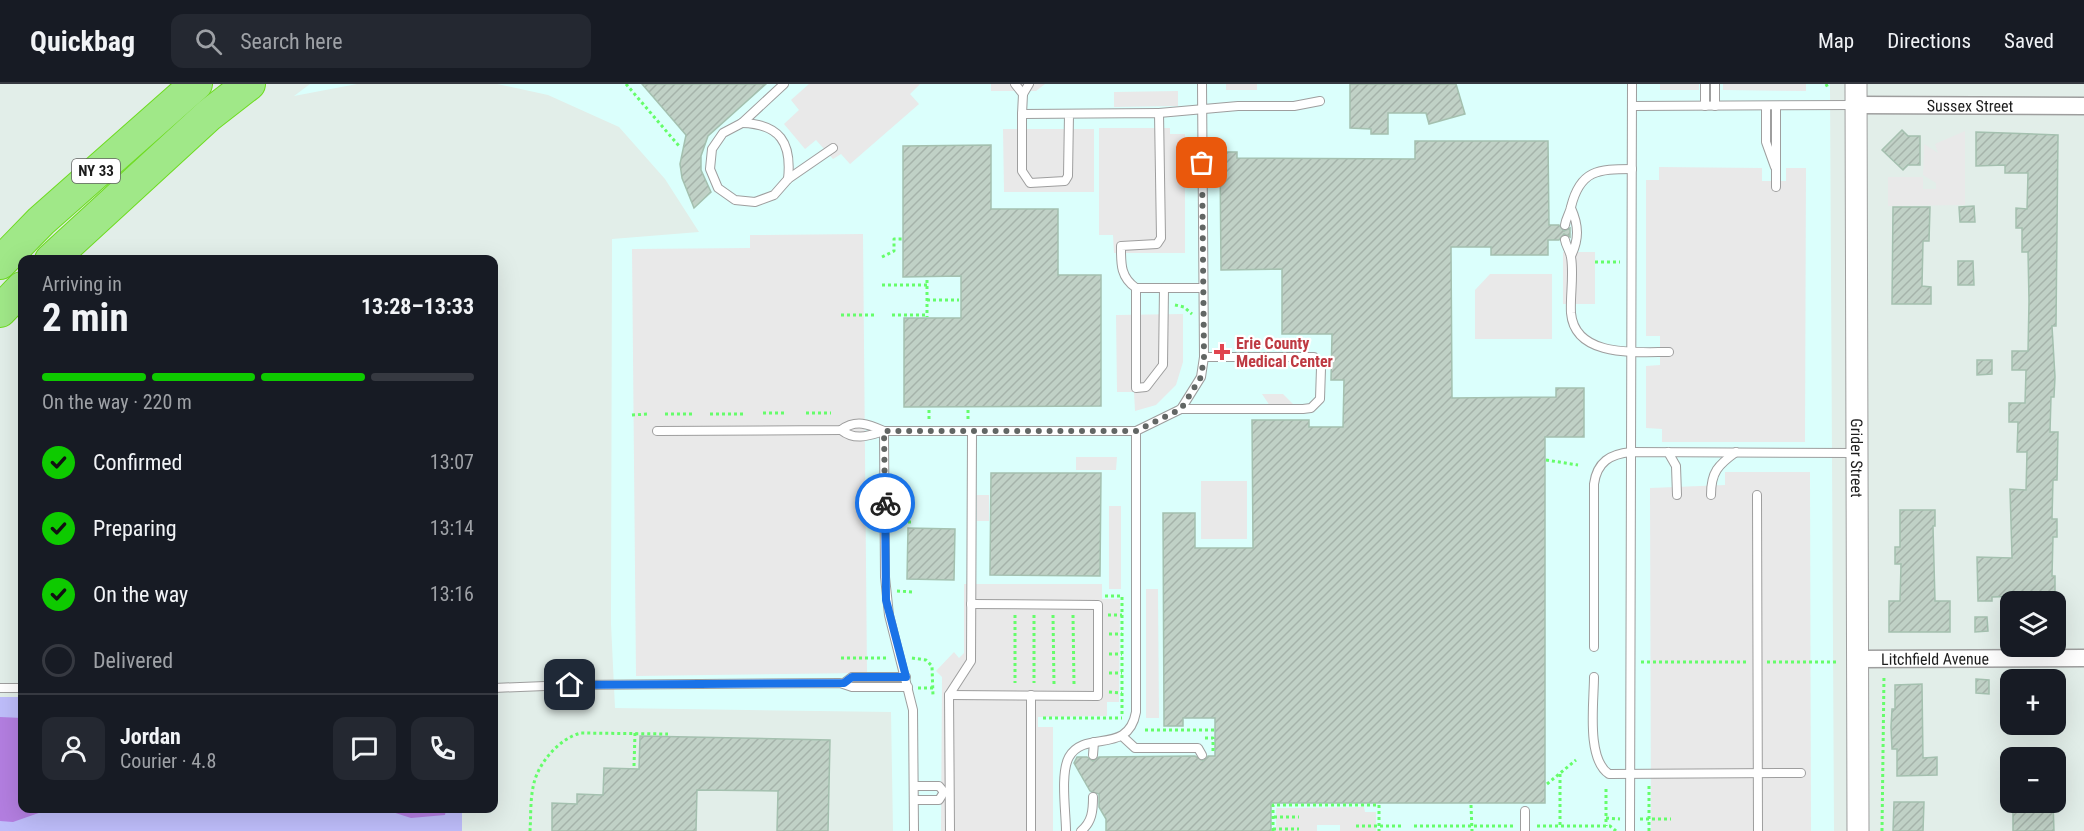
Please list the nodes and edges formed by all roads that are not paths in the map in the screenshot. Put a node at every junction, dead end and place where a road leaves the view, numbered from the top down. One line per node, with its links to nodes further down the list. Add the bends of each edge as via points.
1 (195, 84): 34 (highway, NY 33, via 49,213)
2 (249, 84): 32 (highway, NY 33, via 209,115)
3 (784, 84): 23 (lane)
4 (1015, 84): 10 (lane)
5 (1029, 84): 10 (lane)
6 (1202, 84): 19 (lane)
7 (1632, 84): 13 (lane)
8 (1705, 84): 14 (lane)
9 (1715, 84): 15 (lane)
10 (1023, 94): 21 (lane)
11 (1856, 94): 17 (lane); 18 (street, Sussex Street); 52 (street, Grider Street)
12 (1320, 101): 19 (lane, via 1294,106)
13 (1632, 106): 14 (lane); 25 (lane)
14 (1705, 106): 15 (lane)
15 (1715, 106): 16 (lane)
16 (1766, 106): 17 (lane); 26 (lane, via 1766,142)
17 (1776, 106): 26 (lane)
18 (2084, 106)
19 (1202, 108): 20 (lane); 37 (lane)
20 (1159, 113): 22 (lane); 35 (lane, via 1161,238 1157,244 1121,246 1125,278)
21 (1022, 114): 22 (lane); 22 (lane, via 1022,171 1030,183 1065,182)
22 (1069, 114)
23 (742, 123): 27 (lane, via 759,123 775,131 786,144); 27 (lane, via 723,133 712,149 710,169 718,188 735,200 755,202 774,195)
24 (833, 148): 27 (lane)
25 (1632, 169): 29 (lane, via 1609,169 1588,175 1576,188); 40 (lane)
26 (1776, 170): 28 (lane)
27 (788, 179)
28 (1776, 188)
29 (1571, 208): 30 (lane); 33 (lane, via 1577,221 1577,243)
30 (1565, 225)
31 (1565, 240): 33 (lane)
32 (56, 255)
33 (1571, 256): 40 (lane, via 1571,314 1583,339 1594,346)
34 (0, 263)
35 (1136, 288): 36 (lane); 36 (lane, via 1136,388 1146,387 1163,365)
36 (1164, 288): 37 (lane)
37 (1203, 288): 42 (lane)
38 (18, 292): 39 (highway)
39 (0, 311)
40 (1631, 350): 41 (lane); 49 (lane)
41 (1669, 352)
42 (1204, 357): 43 (lane, via 1201,377); 43 (lane, via 1314,357 1321,368 1320,399 1311,408 1303,409)
43 (1181, 409): 47 (lane)
44 (841, 430): 45 (lane); 46 (lane, via 850,437); 46 (lane, via 850,423 867,423)
45 (657, 431)
46 (884, 431): 48 (lane); 60 (lane, via 886,600)
47 (1136, 431): 48 (lane); 69 (lane, via 1136,712)
48 (972, 432): 56 (lane)
49 (1631, 452): 50 (lane); 57 (lane, via 1606,459 1595,475); 75 (lane)
50 (1668, 452): 51 (lane); 53 (lane, via 1676,466)
51 (1737, 452): 52 (lane); 54 (lane, via 1715,470)
52 (1857, 453): 59 (street, Grider Street)
53 (1677, 495)
54 (1711, 495)
55 (1757, 495): 73 (lane)
56 (971, 604): 67 (lane, via 971,661); 68 (lane, via 1098,605 1098,696)
57 (1594, 647)
58 (2084, 658): 59 (street, Litchfield Avenue)
59 (1847, 660): 89 (street, Grider Street)
60 (906, 677): 62 (lane, via 852,677); 63 (lane)
61 (1594, 677): 75 (lane, via 1594,752 1609,774)
62 (844, 683): 63 (lane, via 852,687); 66 (lane)
63 (908, 687): 76 (lane)
64 (0, 688): 65 (lane)
65 (18, 688)
66 (498, 688)
67 (949, 695): 68 (lane); 77 (lane)
68 (1031, 695): 83 (lane)
69 (1122, 736): 70 (lane); 72 (lane, via 1136,748 1196,748)
70 (1094, 742): 71 (lane); 84 (lane, via 1082,745 1067,762)
71 (1093, 755)
72 (1202, 755)
73 (1758, 773): 74 (lane); 75 (lane); 88 (lane)
74 (1801, 773)
75 (1630, 776): 87 (lane)
76 (914, 786): 77 (lane, via 939,786); 79 (lane)
77 (947, 792): 79 (lane, via 939,800); 82 (lane)
78 (1093, 797): 85 (lane, via 1093,811)
79 (914, 800): 81 (lane)
80 (1525, 811): 86 (lane)
81 (914, 831)
82 (950, 831)
83 (1031, 831)
84 (1066, 831)
85 (1081, 831)
86 (1525, 831)
87 (1630, 831)
88 (1758, 831)
89 (1858, 831)

